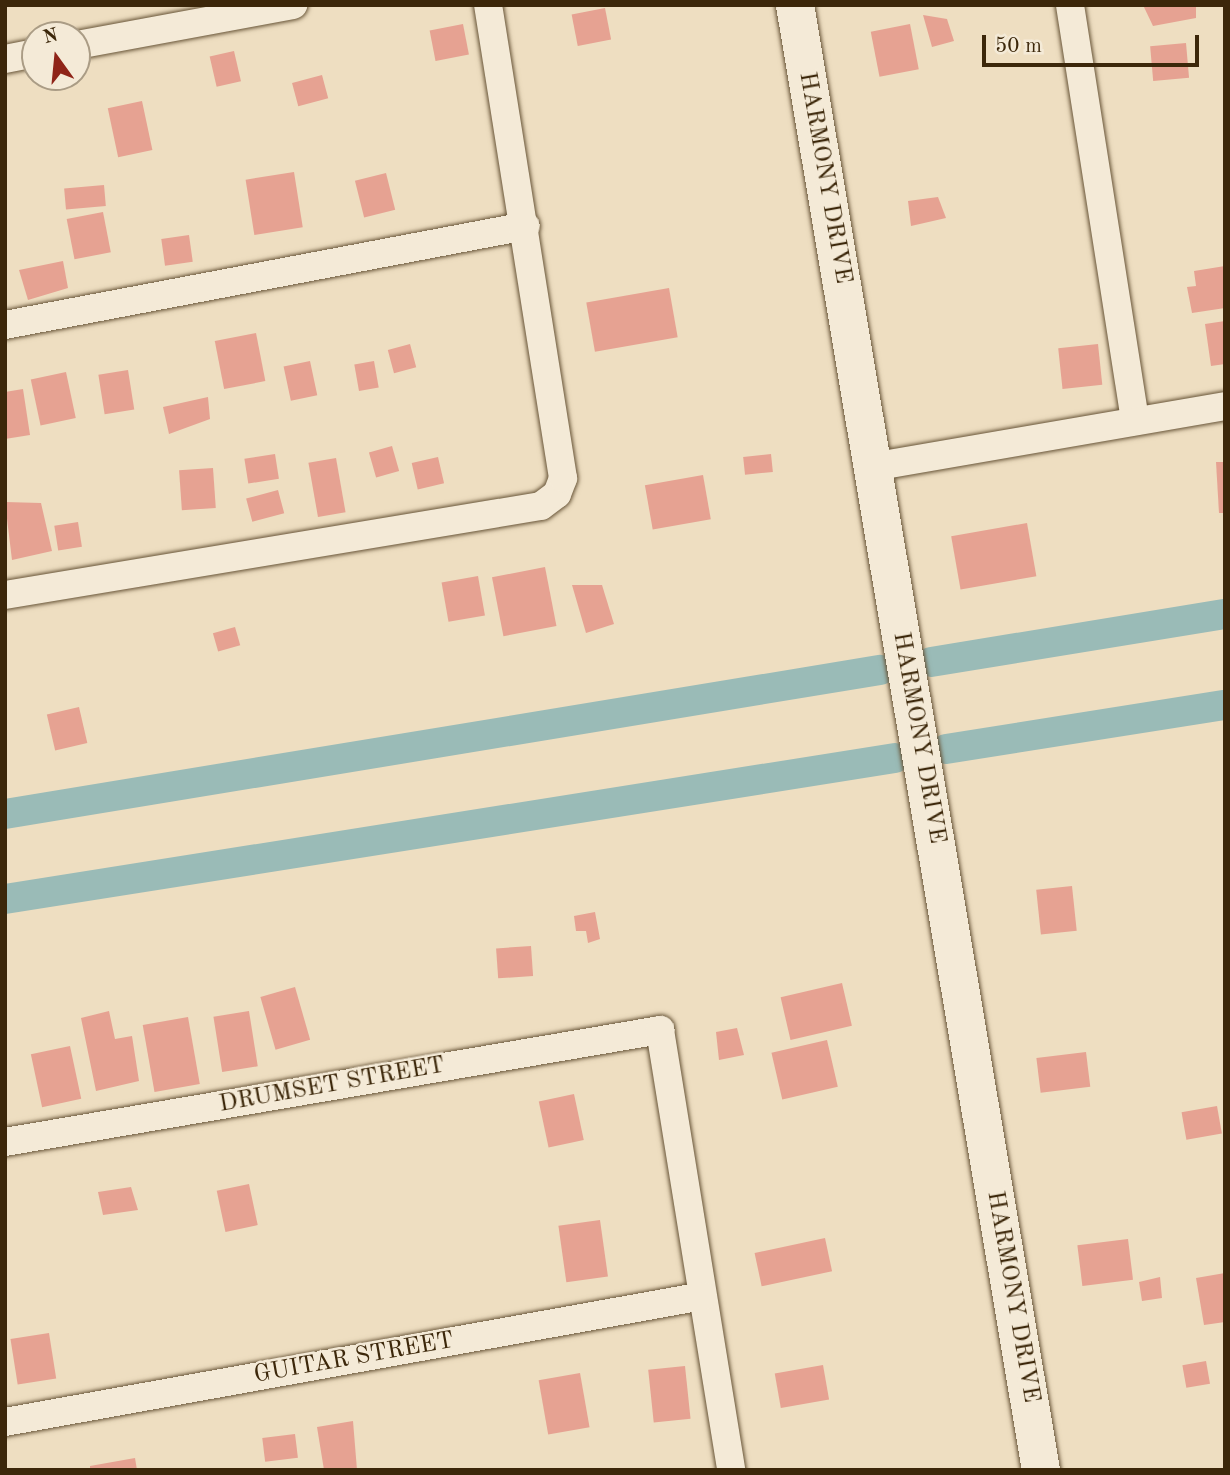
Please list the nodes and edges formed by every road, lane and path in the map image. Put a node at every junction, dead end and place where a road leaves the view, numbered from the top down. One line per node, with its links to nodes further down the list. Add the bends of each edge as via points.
1 (293, 5): 5 (street)
2 (488, 5): 7 (street)
3 (795, 5): 11 (street, HARMONY DRIVE)
4 (1070, 5): 10 (street)
5 (221, 12): 6 (street)
6 (91, 42)
7 (526, 226): 8 (street); 12 (street, via 564,478 550,502)
8 (5, 325)
9 (1225, 405): 10 (street)
10 (1135, 421): 11 (street)
11 (872, 467): 17 (street, HARMONY DRIVE)
12 (5, 595)
13 (5, 1142): 14 (street, DRUMSET STREET, via 660,1030)
14 (703, 1296): 15 (street, GUITAR STREET); 16 (street)
15 (5, 1422)
16 (731, 1470)
17 (1041, 1470)

